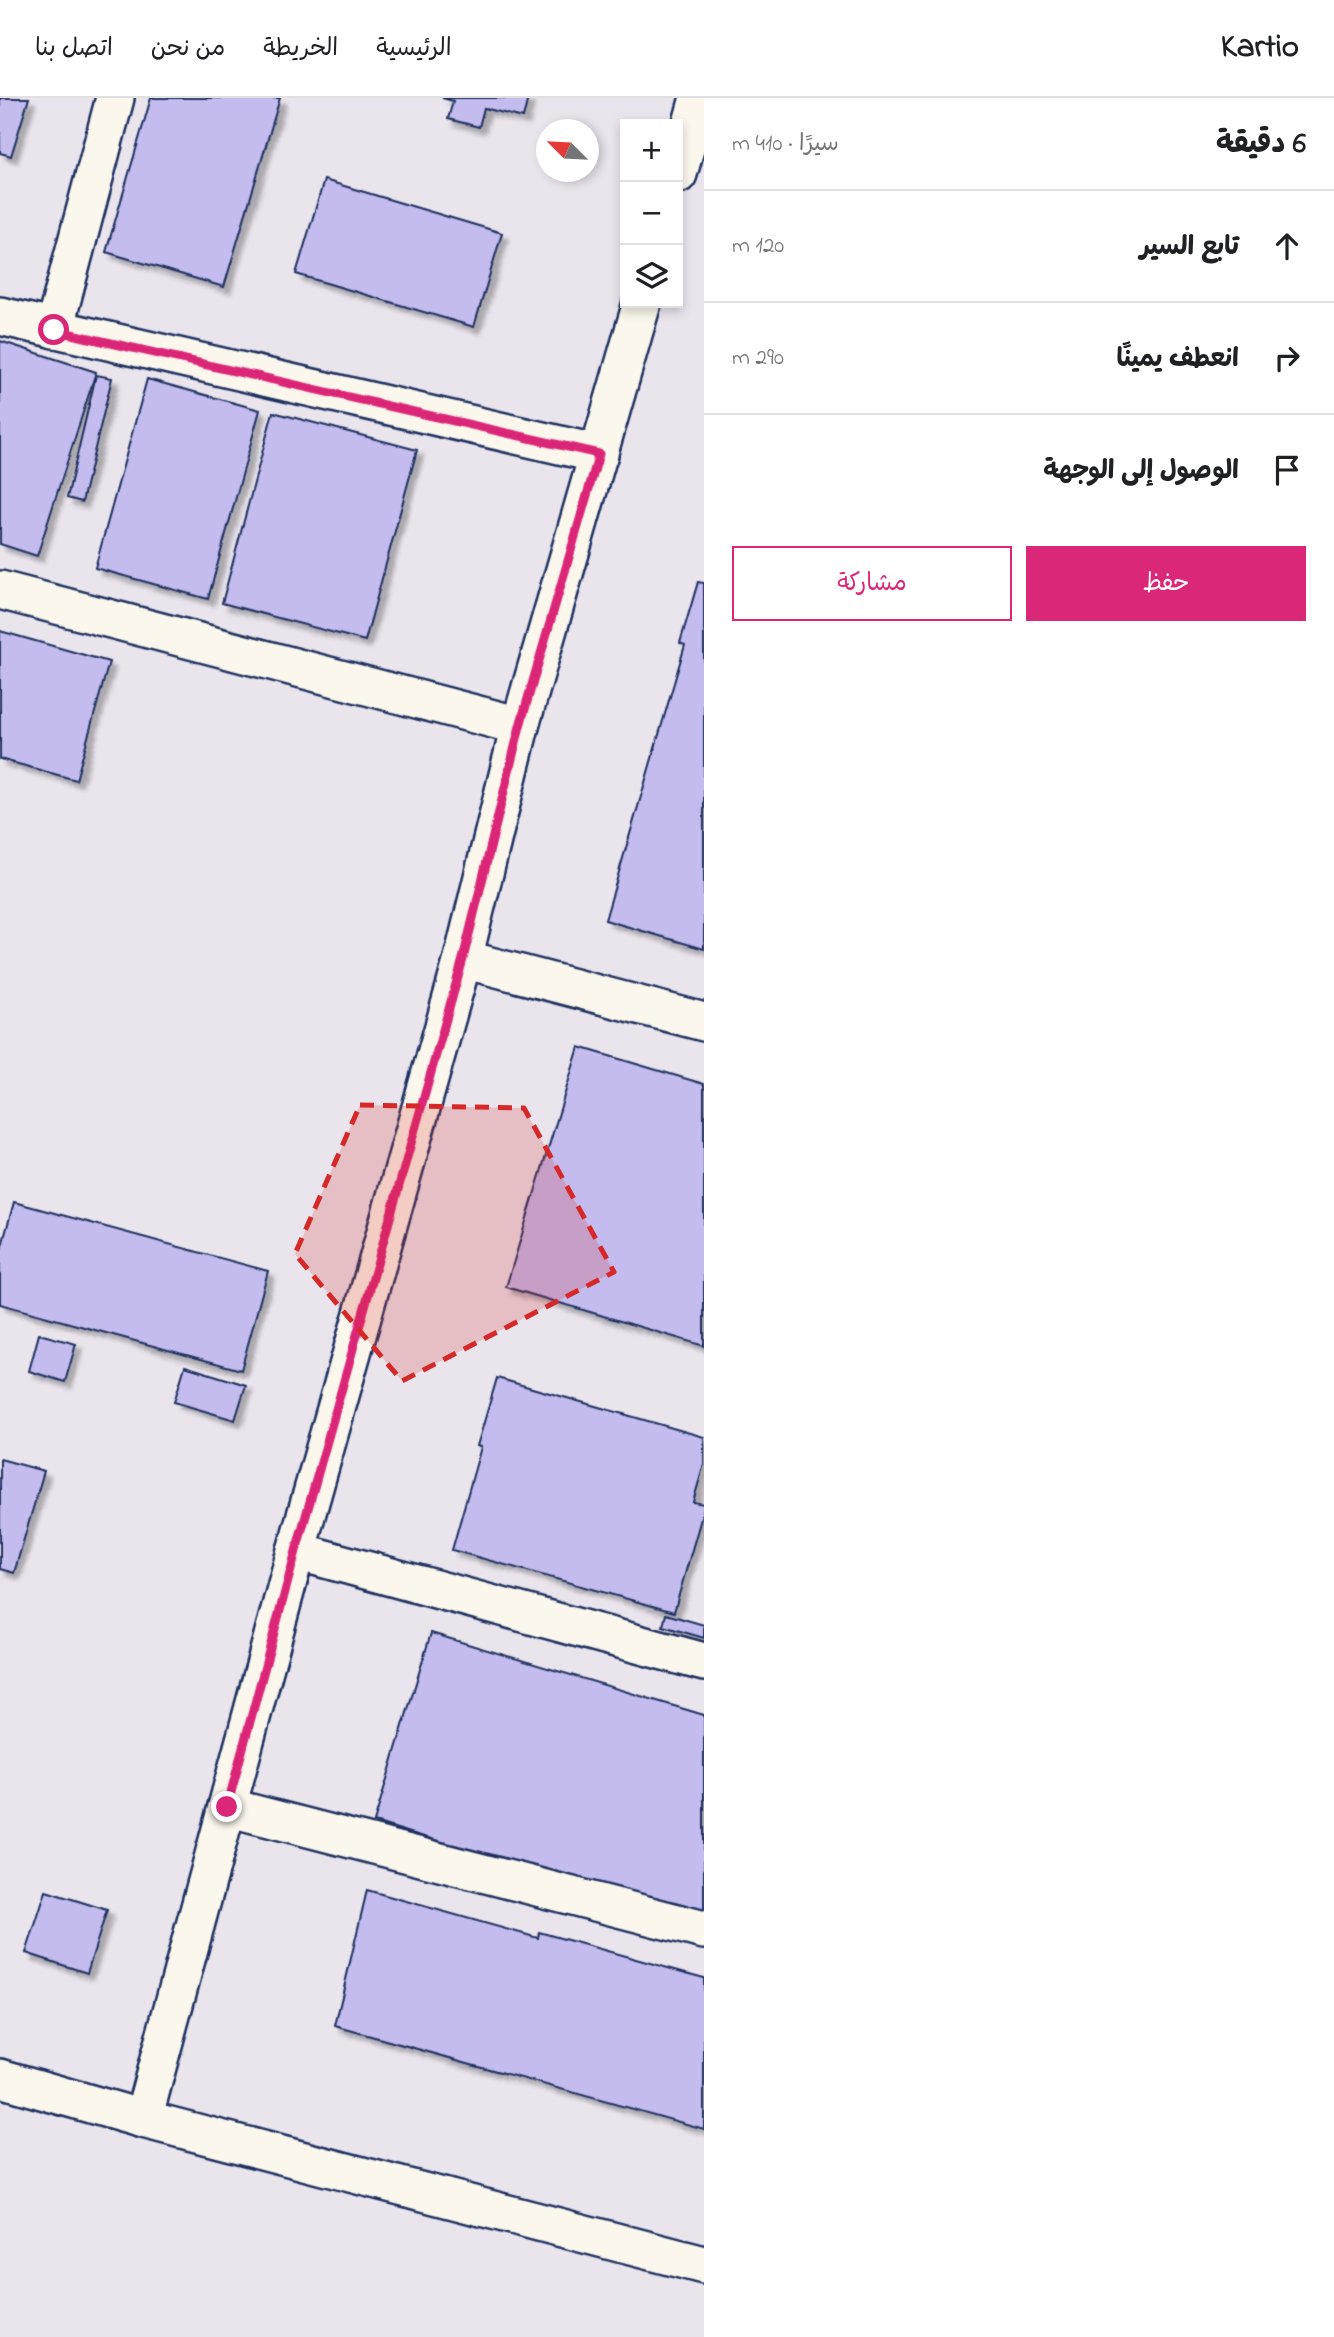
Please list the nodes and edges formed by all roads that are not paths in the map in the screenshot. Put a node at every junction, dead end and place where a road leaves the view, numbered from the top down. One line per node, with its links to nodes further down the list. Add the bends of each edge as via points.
1 (114, 98): 6 (street)
2 (699, 98): 3 (street)
3 (683, 156)
4 (641, 308): 7 (street)
5 (0, 316): 6 (street)
6 (54, 330): 7 (street)
7 (599, 454): 9 (street)
8 (0, 590): 9 (street)
9 (520, 726): 10 (street)
10 (463, 959): 11 (street); 12 (street)
11 (704, 1022)
12 (296, 1551): 13 (street); 14 (street)
13 (704, 1662)
14 (227, 1807): 15 (street); 17 (street)
15 (704, 1930)
16 (0, 2078): 17 (street)
17 (143, 2119): 18 (street)
18 (704, 2265)

